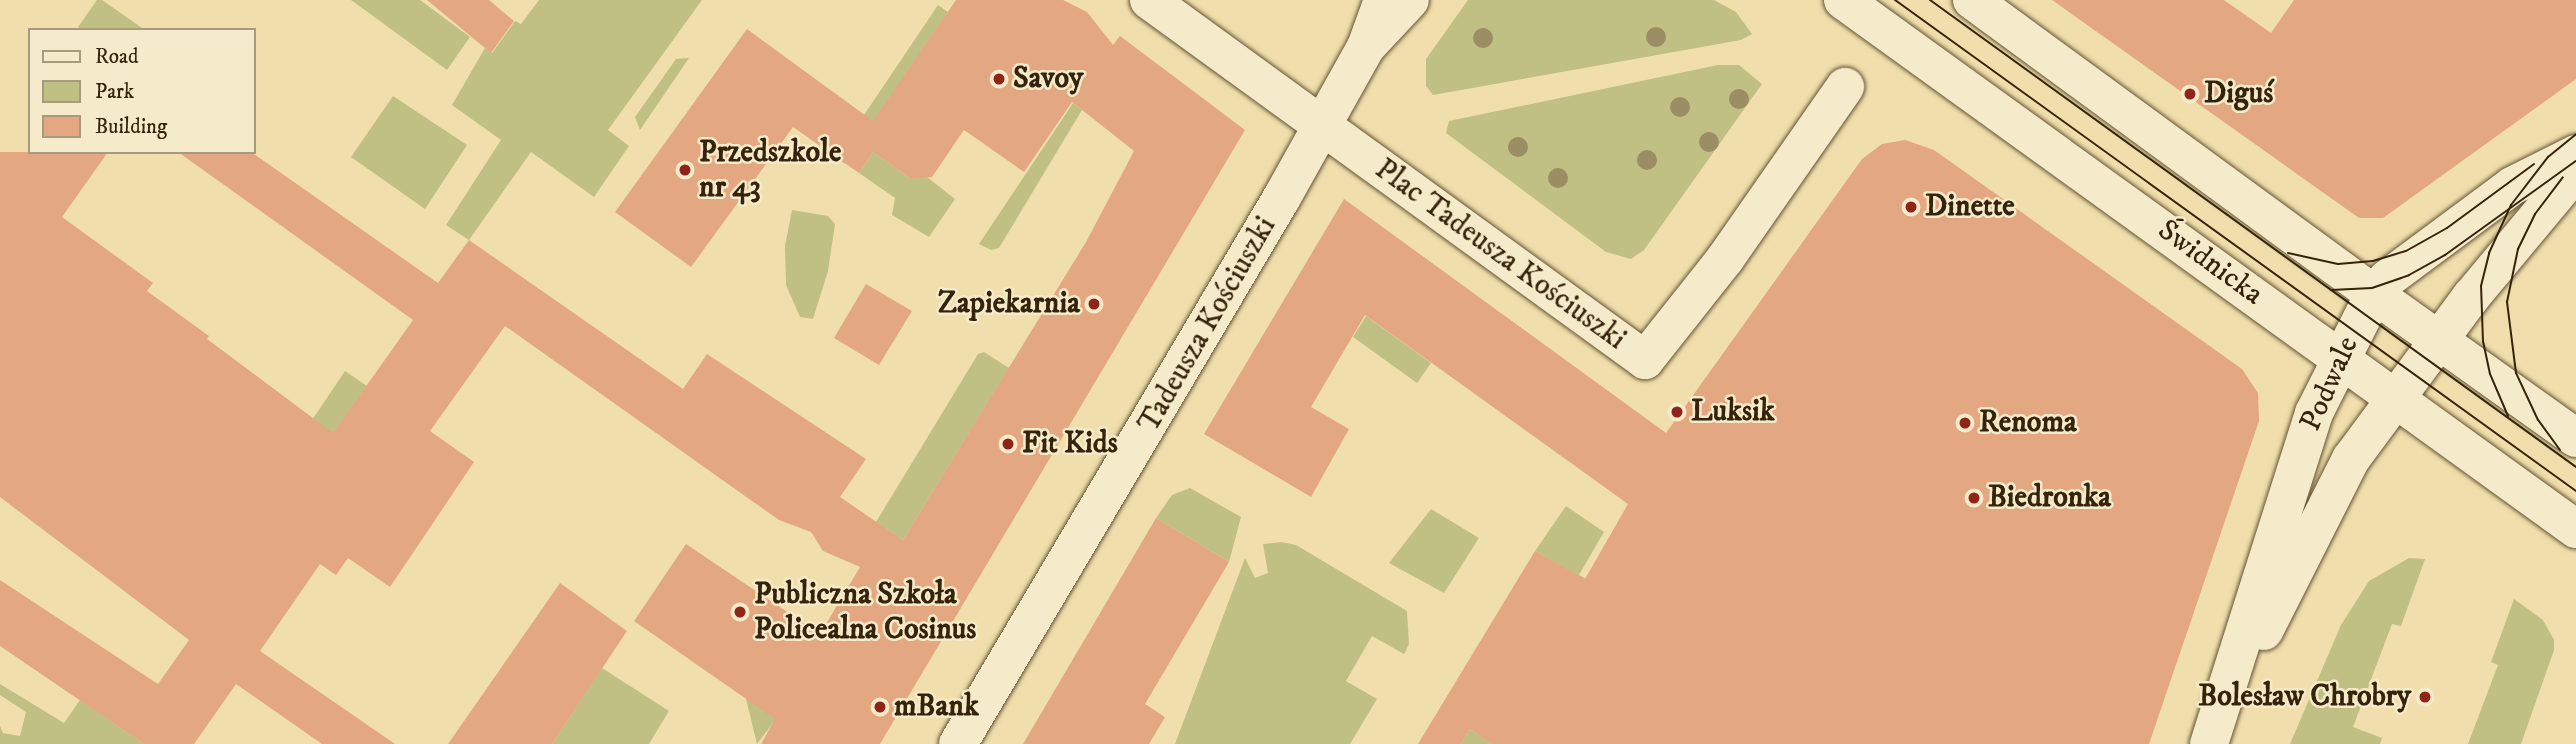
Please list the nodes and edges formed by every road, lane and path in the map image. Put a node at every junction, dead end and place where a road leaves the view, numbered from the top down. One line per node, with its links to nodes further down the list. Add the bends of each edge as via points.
1 (1149, 0): 8 (street, Plac Tadeusza Kościuszki)
2 (1383, 0): 6 (street, Tadeusza Kościuszki)
3 (1410, 0): 6 (street, Tadeusza Kościuszki)
4 (1843, 0): 13 (street, Świdnicka)
5 (1972, 0): 11 (street)
6 (1366, 47): 8 (street, Tadeusza Kościuszki)
7 (1844, 87): 8 (street, Plac Tadeusza Kościuszki, via 1741,237 1645,360)
8 (1320, 126): 18 (street, Tadeusza Kościuszki, via 1172,390)
9 (2576, 154): 11 (street, Podwale, via 2512,186 2398,270)
10 (2576, 171): 12 (street, Podwale)
11 (2374, 294): 12 (street); 13 (street, Podwale)
12 (2438, 341): 14 (street, Podwale); 15 (street)
13 (2338, 358): 14 (street, Świdnicka); 17 (street, Podwale, via 2300,456)
14 (2396, 397): 16 (street, Świdnicka); 17 (street, Podwale, via 2351,459)
15 (2576, 438)
16 (2576, 529)
17 (2214, 729)
18 (958, 744)

